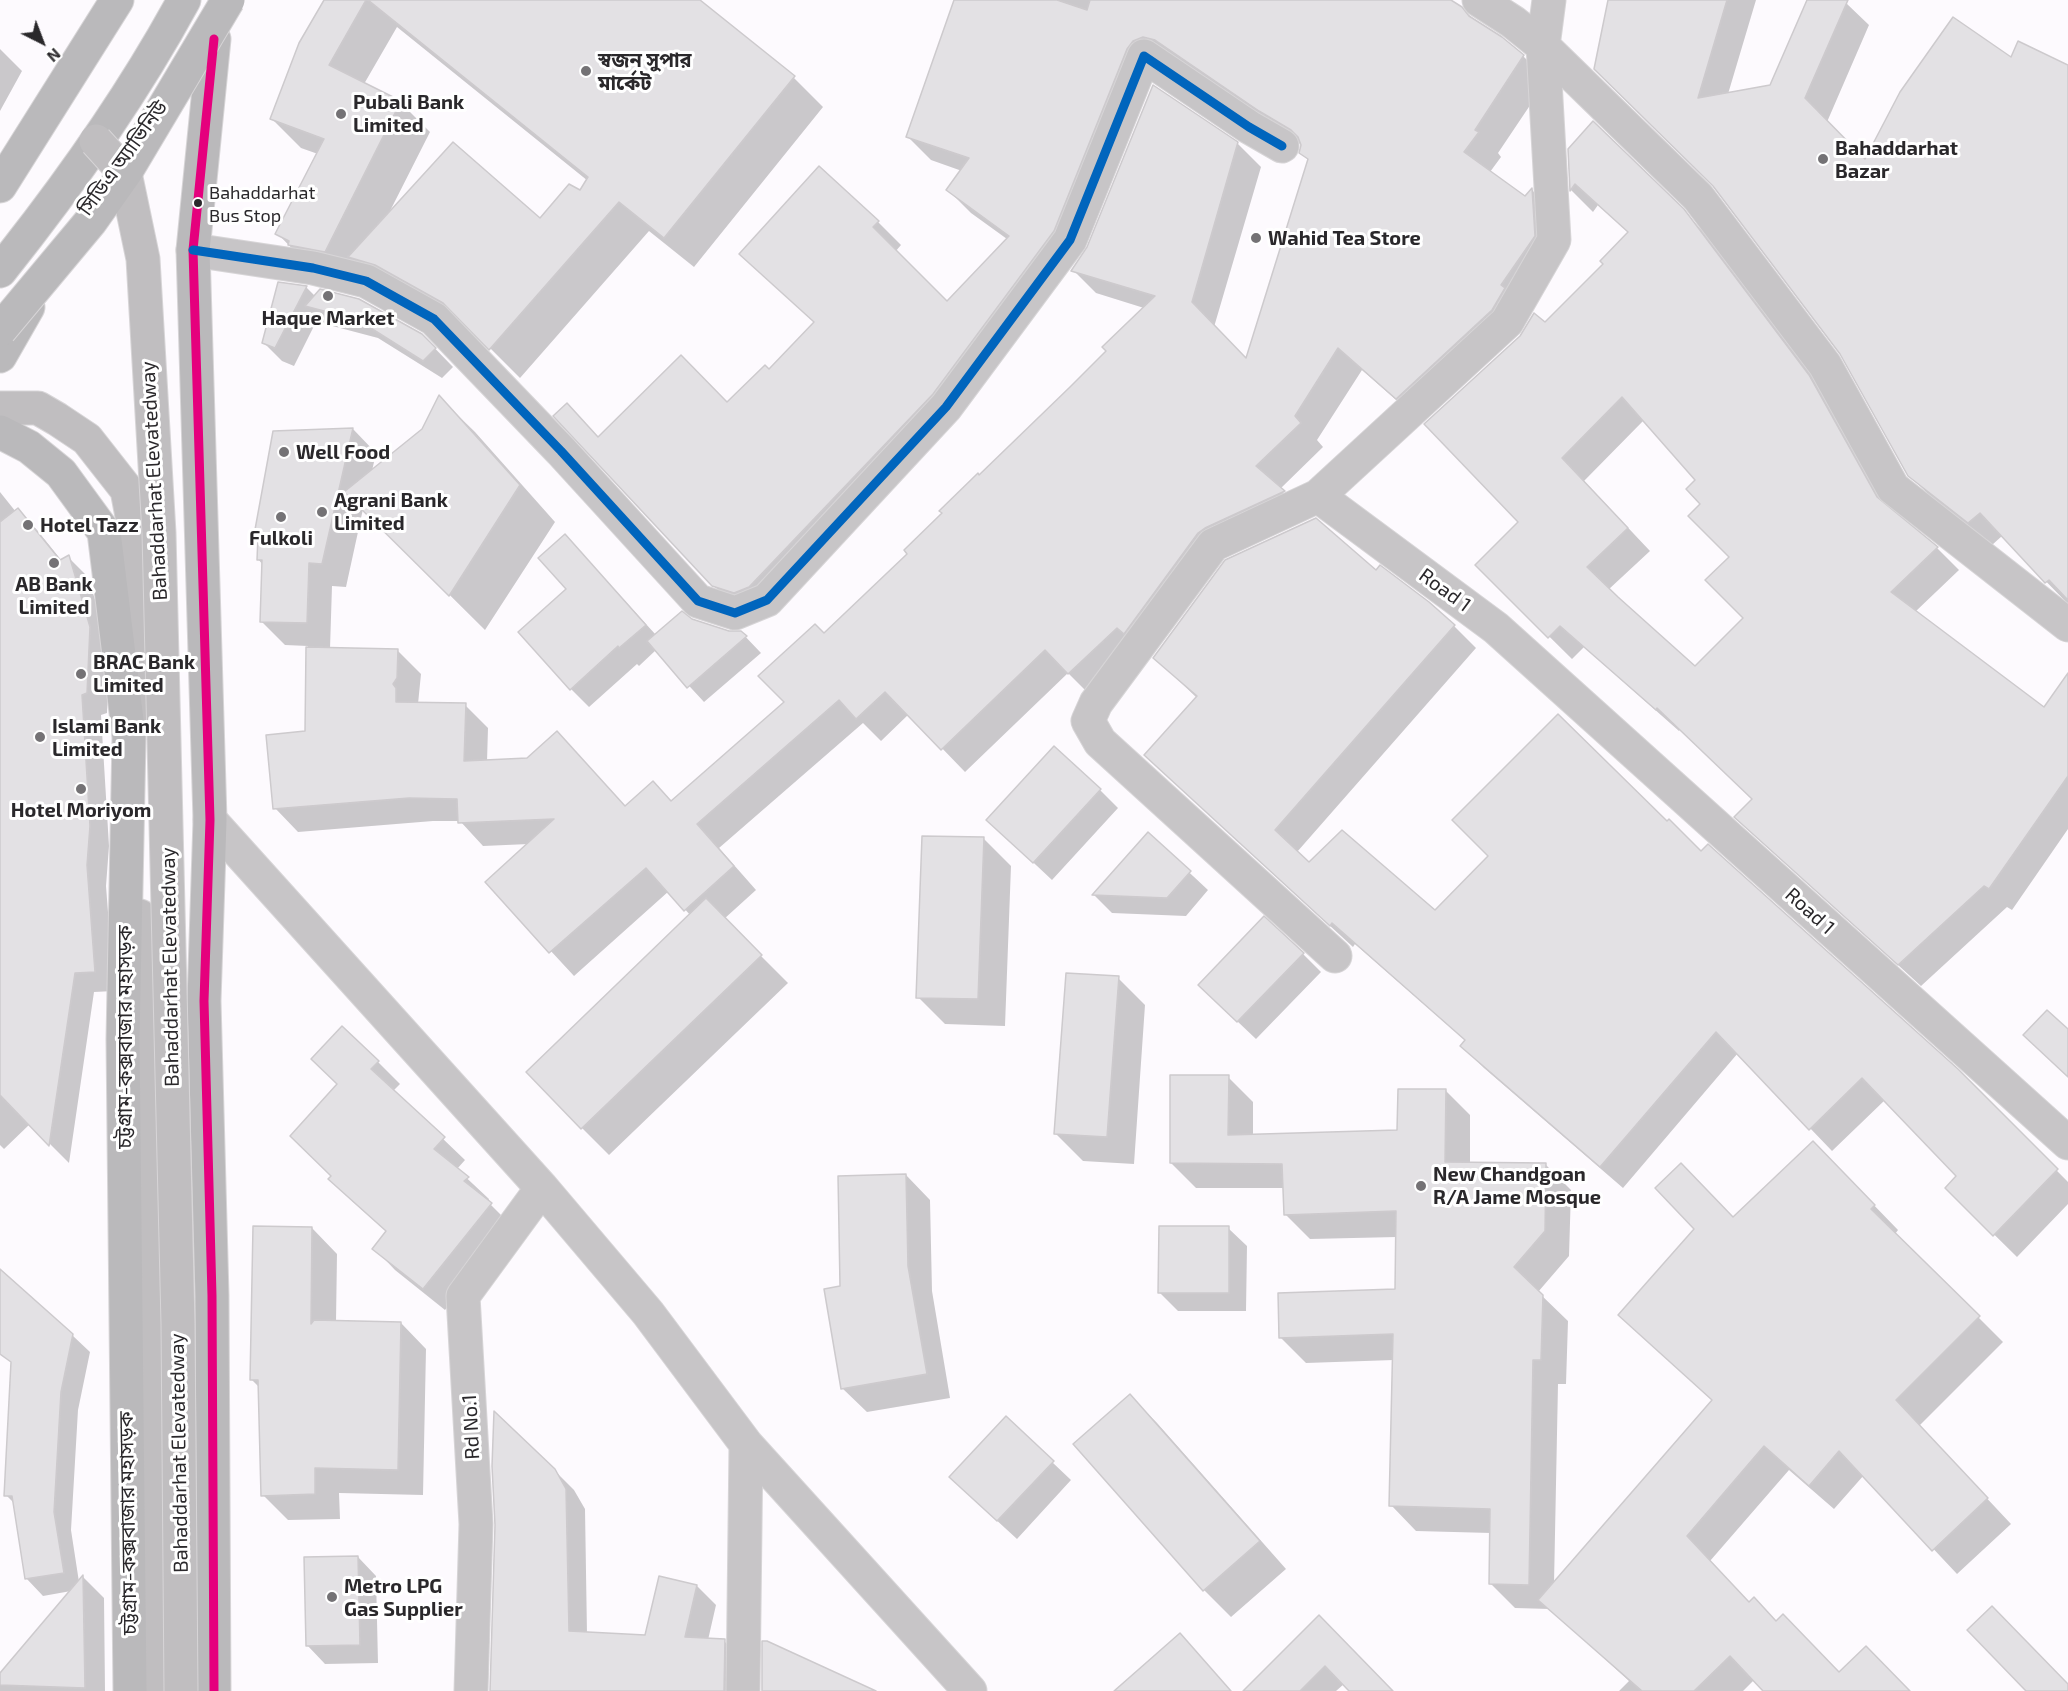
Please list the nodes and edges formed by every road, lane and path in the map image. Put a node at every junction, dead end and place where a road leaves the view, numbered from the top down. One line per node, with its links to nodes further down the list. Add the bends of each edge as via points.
1 (117, 0): 12 (highway)
2 (184, 0): 9 (highway, via 156,52)
3 (228, 0): 11 (highway, bridge)
4 (240, 0): 7 (highway, সিডিএ অ্যাভিনিউ)
5 (1479, 0): 8 (street)
6 (1549, 0): 8 (street)
7 (214, 39): 13 (highway); 16 (highway, সিডিএ অ্যাভিনিউ, via 95,189)
8 (1543, 46): 19 (street, via 1554,240 1507,322); 20 (street, via 1698,197 1825,365 1893,488)
9 (96, 141): 11 (main road, bridge); 14 (highway, via 43,218)
10 (1282, 146): 13 (street, via 1144,56 1070,240 946,407 767,600 735,613 698,601 434,319 366,281 313,268)
11 (125, 173): 15 (highway, bridge, via 91,221); 28 (main road, Bahaddarhat Elevatedway, bridge, via 143,259 159,533 178,1324)
12 (0, 186)
13 (193, 249): 21 (highway)
14 (0, 271)
15 (0, 330)
16 (0, 356)
17 (0, 408): 27 (main road, Bahaddarhat Elevatedway, via 38,408 87,439 127,490 135,532)
18 (0, 432): 26 (highway, চট্টগ্রাম-কক্সবাজার মহাসড়ক, via 30,447 61,473 104,532 129,736 123,1039)
19 (1318, 496): 22 (street, via 1213,545 1096,703 1088,721 1100,742); 23 (street, Road 1, via 1496,628)
20 (2068, 625)
21 (210, 820): 24 (street); 29 (highway, via 204,1001 212,1296)
22 (1335, 957)
23 (2068, 1143)
24 (542, 1188): 25 (street, via 648,1313); 30 (street, Rd No.1, via 464,1296 476,1524)
25 (746, 1444): 31 (street); 32 (street)
26 (130, 1691)
27 (152, 1691)
28 (182, 1691)
29 (214, 1691)
30 (471, 1691)
31 (743, 1691)
32 (970, 1691)

